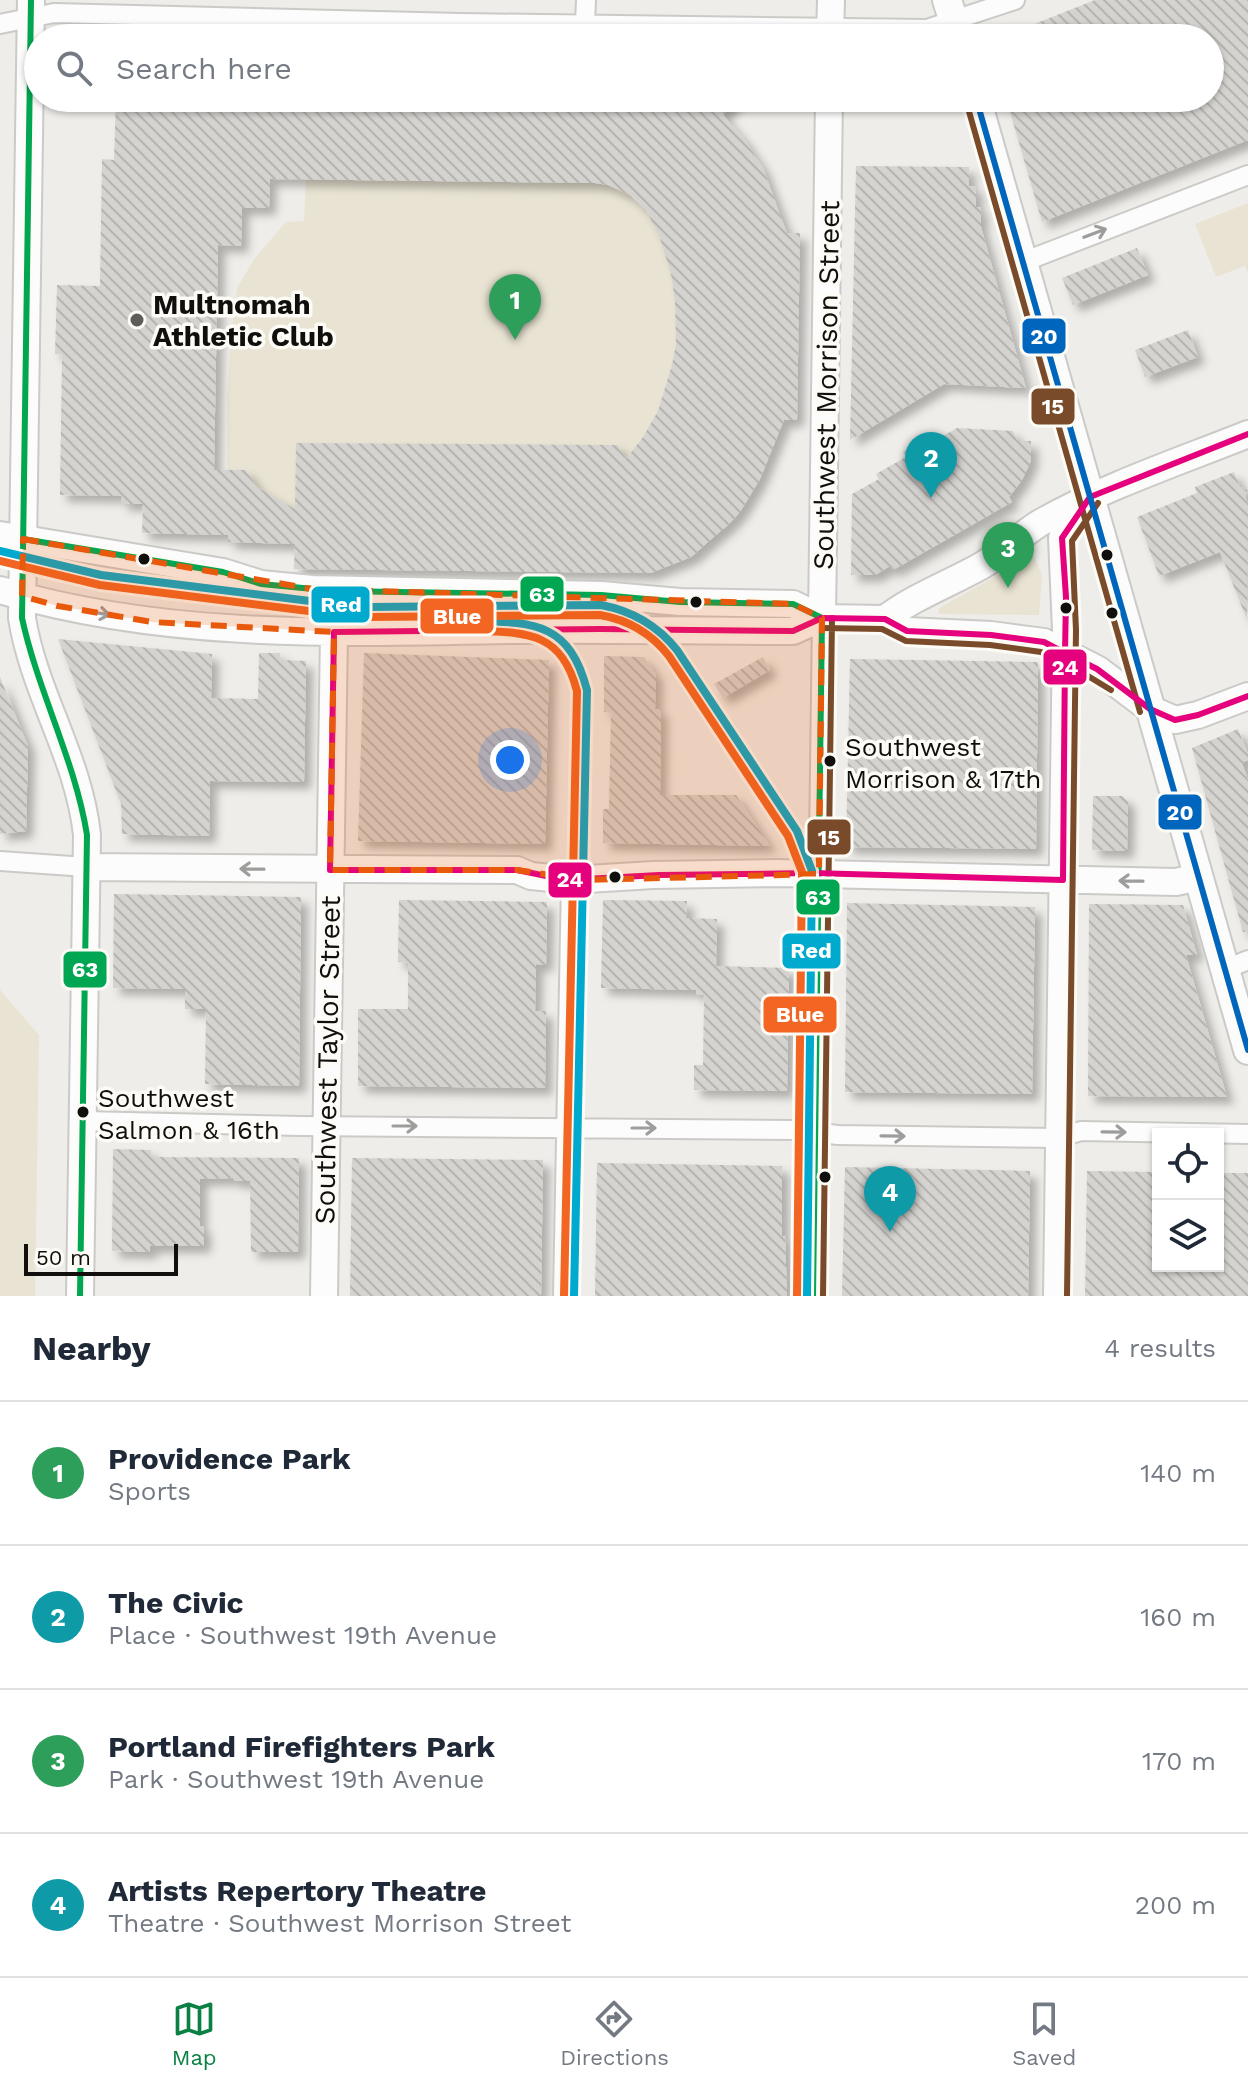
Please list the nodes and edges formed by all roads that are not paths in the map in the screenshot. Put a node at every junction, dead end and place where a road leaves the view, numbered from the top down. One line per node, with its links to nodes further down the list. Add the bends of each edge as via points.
1 (586, 0): 7 (street)
2 (831, 0): 8 (street)
3 (1015, 0): 5 (street)
4 (30, 9): 6 (street); 7 (street)
5 (953, 20)
6 (0, 24)
7 (585, 24)
8 (830, 24)
9 (26, 112): 16 (street)
10 (829, 112): 18 (street, Southwest Morrison Street)
11 (980, 112): 13 (main road)
12 (1248, 175): 13 (street, one-way to 12)
13 (1023, 262): 15 (main road)
14 (1248, 434): 15 (street)
15 (1090, 497): 19 (street); 21 (street, via 1062,538); 23 (main road)
16 (11, 537): 17 (street); 18 (street, via 223,572 275,586 793,604)
17 (11, 593): 20 (street, one-way to 20, via 152,622); 25 (street, via 80,789)
18 (822, 618): 19 (street); 20 (street, via 793,631); 27 (street, Southwest Morrison Street)
19 (885, 619): 21 (street, via 907,631 1044,642)
20 (334, 632): 26 (street, Southwest Taylor Street)
21 (1066, 654): 23 (street, via 1097,669); 30 (street)
22 (1248, 696): 23 (street, via 1182,719)
23 (1150, 709): 28 (main road)
24 (0, 861): 25 (street)
25 (86, 867): 26 (street, one-way to 25); 33 (street)
26 (330, 870): 29 (street, via 517,870); 34 (street, Southwest Taylor Street)
27 (819, 874): 29 (street); 30 (street); 36 (street, Southwest Morrison Street)
28 (1199, 877): 30 (street, one-way to 30, via 1176,882); 31 (main road)
29 (571, 880): 35 (street)
30 (1063, 880): 38 (street)
31 (1237, 964): 32 (main road)
32 (1248, 1050)
33 (83, 1121): 34 (street); 39 (street)
34 (327, 1126): 35 (street, one-way to 35); 40 (street, Southwest Taylor Street)
35 (566, 1127): 36 (street, one-way to 36); 41 (street)
36 (815, 1132): 38 (street, one-way to 38); 42 (street, Southwest Morrison Street)
37 (1248, 1134): 38 (street, one-way to 37, via 1081,1131)
38 (1059, 1138): 43 (street)
39 (80, 1296)
40 (324, 1296)
41 (563, 1296)
42 (813, 1296)
43 (1057, 1296)

